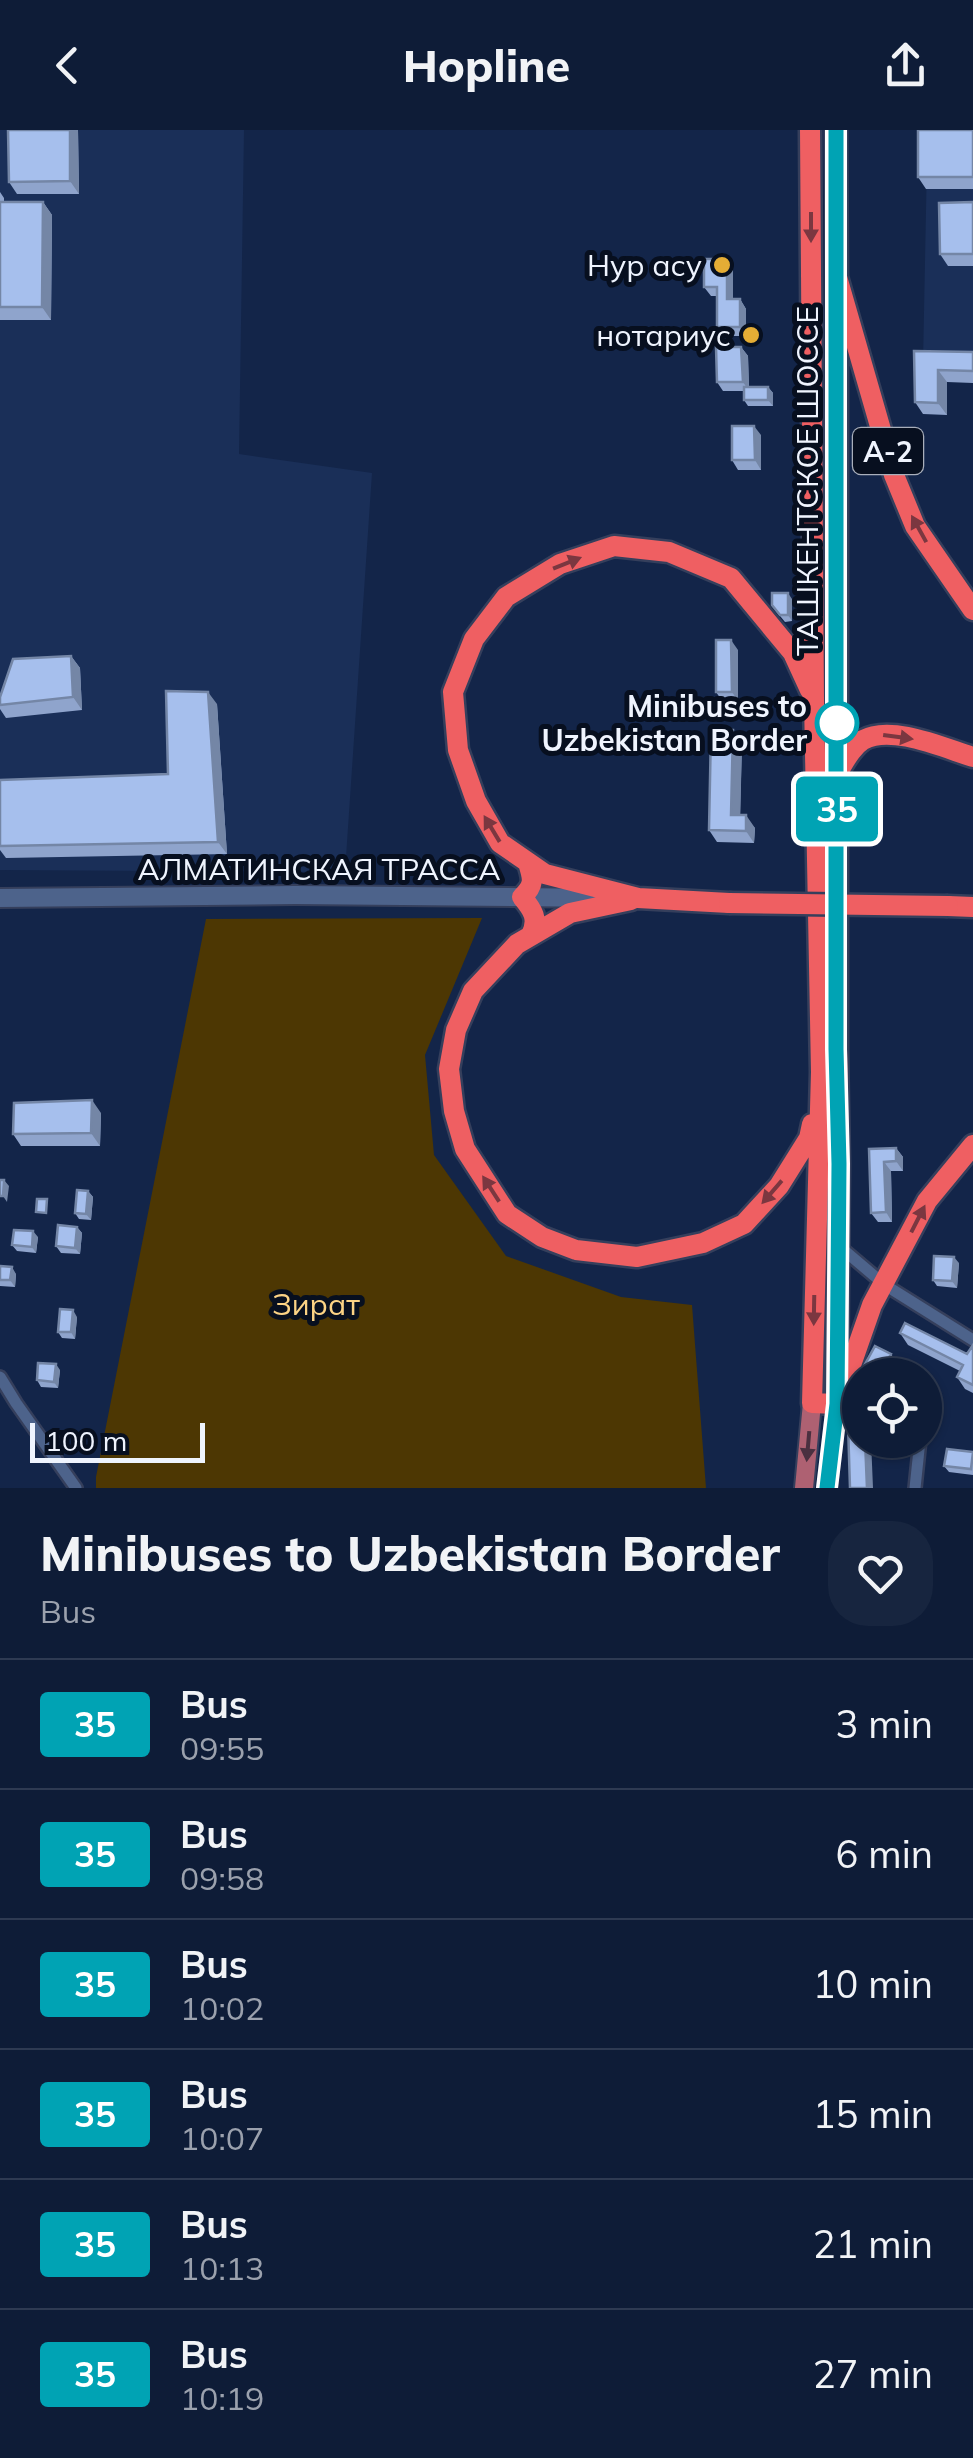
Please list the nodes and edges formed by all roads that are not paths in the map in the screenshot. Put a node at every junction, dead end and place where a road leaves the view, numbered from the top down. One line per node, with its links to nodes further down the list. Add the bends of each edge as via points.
1 (810, 130): 5 (highway, one-way to 5)
2 (836, 130): 3 (highway, ТАШКЕНТСКОЕ ШОССЕ)
3 (837, 277): 4 (highway, ТАШКЕНТСКОЕ ШОССЕ); 6 (highway, A-2, one-way to 3, via 916,526 894,475)
4 (837, 390): 5 (highway); 9 (highway, ТАШКЕНТСКОЕ ШОССЕ)
5 (812, 391): 7 (highway)
6 (973, 610)
7 (814, 700): 9 (highway); 10 (highway, one-way to 7, via 500,843 476,801 458,750 453,692 474,639 506,597 560,564 614,546 670,552 731,578 793,653)
8 (973, 757): 9 (highway, one-way to 8, via 851,752 882,734)
9 (830, 782): 16 (highway, ТАШКЕНТСКОЕ ШОССЕ)
10 (528, 862): 11 (highway, via 534,881); 13 (highway, via 546,874)
11 (522, 897): 12 (street, АЛМАТИНСКАЯ ТРАССА); 13 (street, АЛМАТИНСКАЯ ТРАССА); 15 (highway, via 535,916)
12 (0, 898)
13 (638, 898): 14 (highway, bridge); 15 (highway, via 570,913)
14 (973, 907)
15 (531, 935): 17 (highway, one-way to 15, via 810,1138 744,1224 703,1244 637,1258 576,1250 542,1237 507,1214 464,1149 450,1069 472,991)
16 (829, 1046): 17 (highway); 20 (highway)
17 (821, 1072): 19 (highway)
18 (973, 1146): 21 (highway, one-way to 18, via 928,1201)
19 (816, 1242): 20 (street); 24 (highway, one-way to 24)
20 (838, 1244): 21 (street); 25 (highway)
21 (884, 1284): 22 (street); 25 (highway)
22 (973, 1340)
23 (0, 1377): 28 (street)
24 (812, 1403): 25 (highway); 29 (main road, one-way to 29)
25 (837, 1404): 26 (street); 30 (main road)
26 (842, 1406)
27 (918, 1458): 31 (street)
28 (76, 1488)
29 (804, 1488)
30 (827, 1488)
31 (916, 1488)

